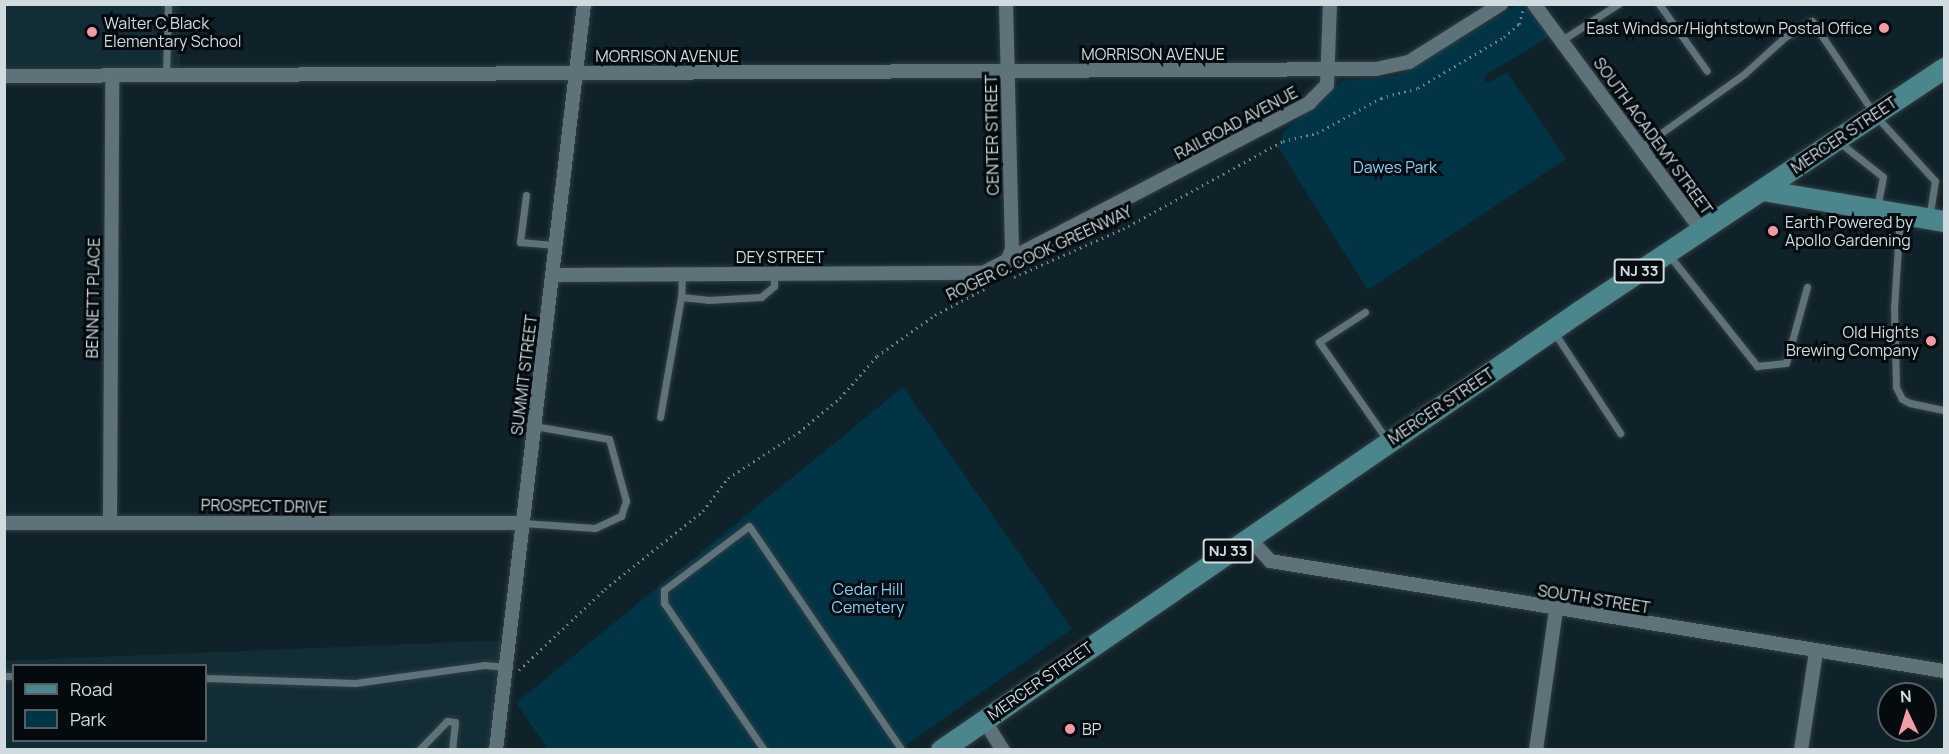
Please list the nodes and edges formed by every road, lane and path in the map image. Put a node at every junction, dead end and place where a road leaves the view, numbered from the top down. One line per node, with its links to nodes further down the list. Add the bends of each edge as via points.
1 (168, 4): 15 (lane)
2 (584, 4): 14 (street, SUMMIT STREET)
3 (1006, 4): 12 (street, CENTER STREET)
4 (1330, 4): 11 (street)
5 (1501, 4): 11 (street, via 1409,62 1393,68)
6 (1618, 4): 9 (lane)
7 (1659, 4): 13 (lane)
8 (1528, 8): 9 (street, SOUTH ACADEMY STREET); 33 (path, ROGER C. COOK GREENWAY, via 1519,24 1504,37 1418,88 1381,98 1317,133 1282,141 1123,229)
9 (1562, 40): 20 (street, SOUTH ACADEMY STREET)
10 (1944, 68): 18 (main road, MERCER STREET / NJ 33)
11 (1329, 70): 12 (street, MORRISON AVENUE); 29 (street, RAILROAD AVENUE, via 1327,85 1309,103)
12 (1007, 71): 14 (street, MORRISON AVENUE); 29 (street, CENTER STREET, via 1012,249)
13 (1707, 71)
14 (576, 73): 15 (street, MORRISON AVENUE); 27 (street, SUMMIT STREET)
15 (166, 75): 17 (street, MORRISON AVENUE)
16 (4, 76): 17 (street, MORRISON AVENUE)
17 (112, 76): 44 (street, BENNETT PLACE)
18 (1875, 115): 19 (main road, MERCER STREET / NJ 33); 20 (lane, via 1812,21 1785,37 1744,74); 25 (lane, via 1935,181)
19 (1837, 140): 21 (main road, MERCER STREET / NJ 33); 23 (lane, via 1883,177)
20 (1640, 148): 26 (street, SOUTH ACADEMY STREET)
21 (1762, 190): 23 (main road); 26 (main road, MERCER STREET / NJ 33)
22 (526, 195): 27 (lane, via 520,242)
23 (1877, 209): 24 (main road)
24 (1900, 213): 25 (main road); 39 (lane, via 1894,308 1896,387 1902,399 1910,403)
25 (1937, 220)
26 (1701, 230): 28 (main road, MERCER STREET / NJ 33)
27 (556, 245): 32 (street, SUMMIT STREET)
28 (1667, 253): 35 (lane, via 1757,366 1786,363); 38 (main road, MERCER STREET / NJ 33)
29 (1006, 264): 30 (street, DEY STREET, via 984,273)
30 (774, 273): 31 (street, DEY STREET); 36 (lane, via 774,286 761,297)
31 (682, 274): 32 (street, DEY STREET); 36 (lane)
32 (552, 275): 41 (street, SUMMIT STREET)
33 (1004, 281)
34 (995, 284): 53 (path, ROGER C. COOK GREENWAY, via 935,315 877,356 840,398 799,432 728,478 703,511 605,589)
35 (1807, 287)
36 (681, 297): 40 (lane)
37 (1365, 312): 43 (lane, via 1319,342)
38 (1552, 330): 42 (lane); 43 (main road, MERCER STREET / NJ 33)
39 (1944, 410)
40 (660, 417)
41 (534, 426): 46 (street, SUMMIT STREET); 46 (lane, via 609,439 626,501 621,516 595,528)
42 (1620, 433)
43 (1388, 442): 47 (main road, MERCER STREET / NJ 33)
44 (110, 521): 45 (street, PROSPECT DRIVE); 46 (street, PROSPECT DRIVE)
45 (4, 523)
46 (523, 523): 50 (street, SUMMIT STREET)
47 (1248, 537): 48 (street, SOUTH STREET, via 1270,561); 54 (main road, MERCER STREET / NJ 33)
48 (1556, 610): 49 (street, SOUTH STREET); 62 (street)
49 (1816, 652): 51 (street, SOUTH STREET); 63 (street)
50 (505, 667): 52 (lane, via 484,666 355,683); 53 (street, SUMMIT STREET)
51 (1944, 671)
52 (207, 678)
53 (504, 682): 57 (street, SUMMIT STREET)
54 (984, 720): 60 (main road, MERCER STREET / NJ 33); 61 (street)
55 (419, 750): 56 (lane, via 447,721 454,722)
56 (452, 750)
57 (496, 750)
58 (764, 750): 59 (lane, via 664,603 664,590 749,526)
59 (903, 750)
60 (941, 750)
61 (1003, 750)
62 (1536, 750)
63 (1802, 750)

